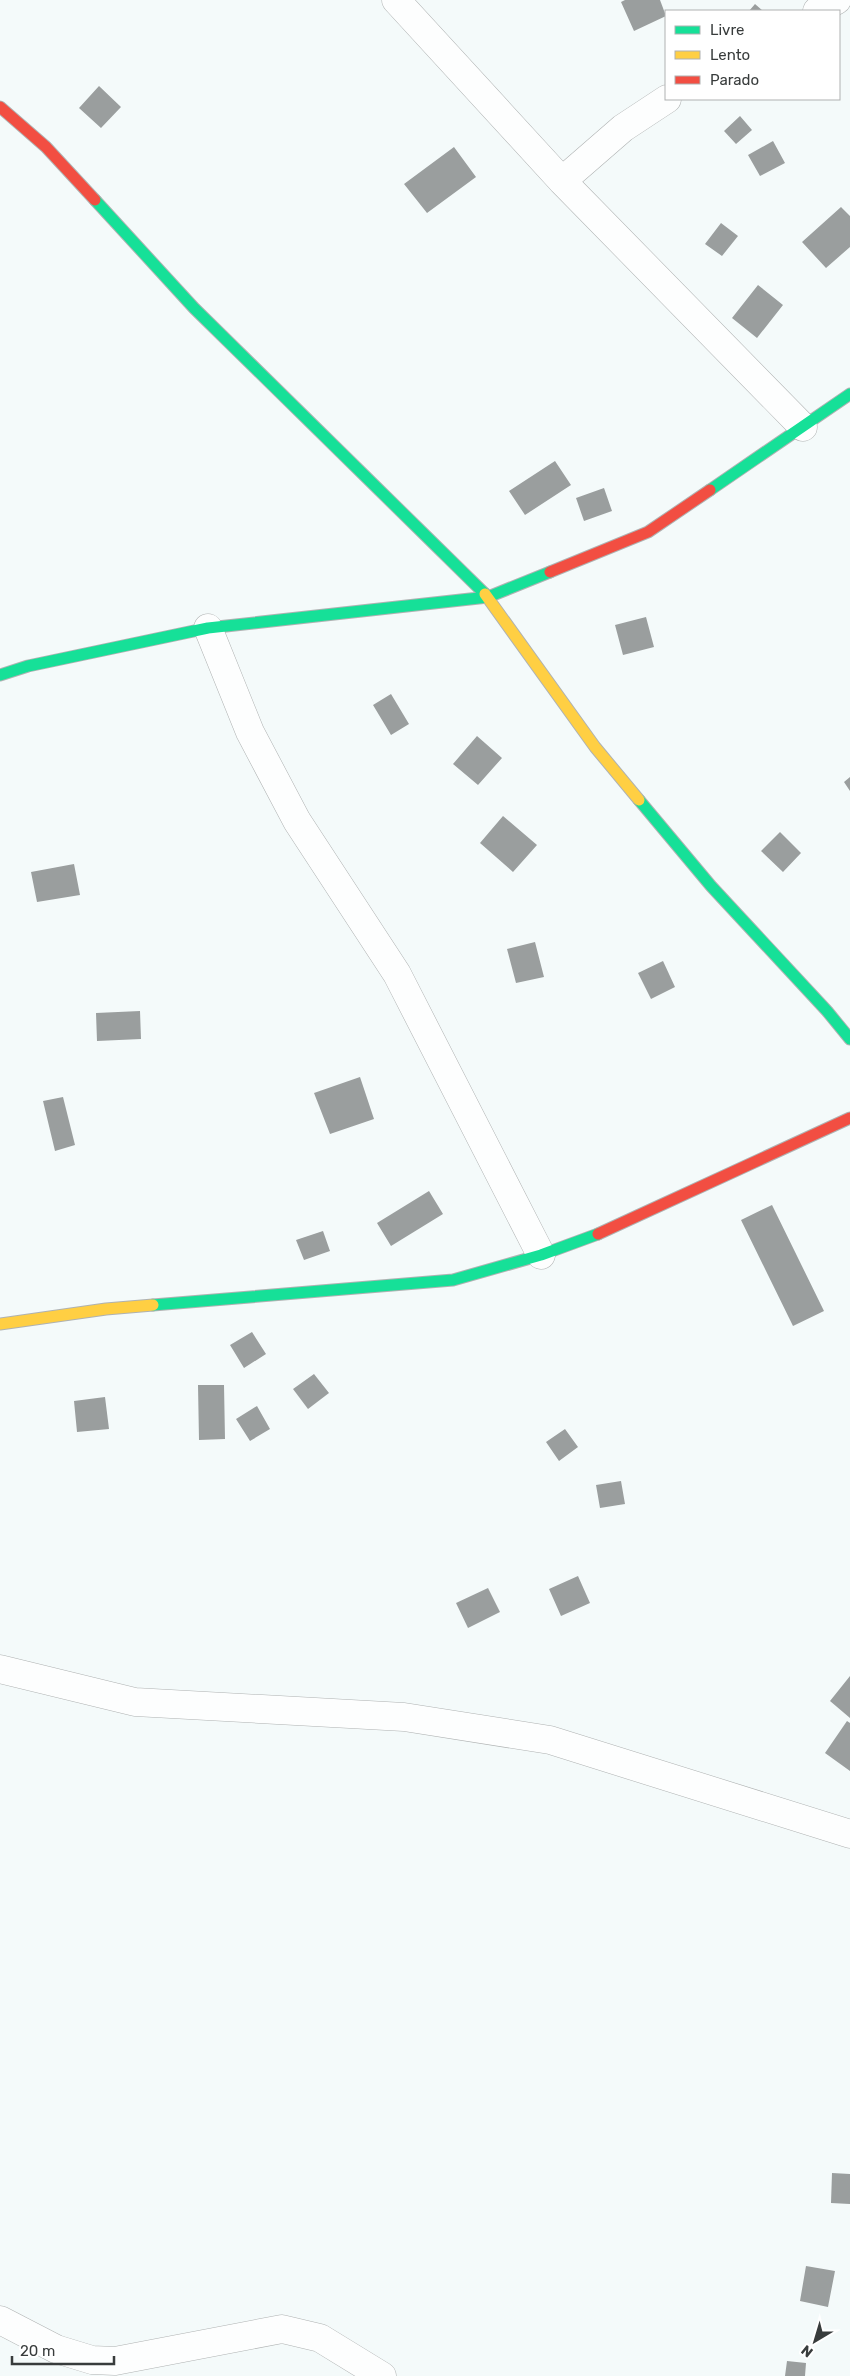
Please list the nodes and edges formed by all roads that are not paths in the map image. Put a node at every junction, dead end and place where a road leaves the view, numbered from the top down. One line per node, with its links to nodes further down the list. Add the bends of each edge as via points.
1 (396, 0): 6 (street)
2 (837, 0): 3 (street)
3 (819, 10)
4 (666, 100): 6 (street, via 623,128)
5 (0, 107): 9 (street, via 46,147 194,308)
6 (562, 181): 8 (street)
7 (850, 394): 8 (street)
8 (803, 427): 9 (street, via 648,532)
9 (488, 597): 10 (street); 12 (street, via 595,748 711,886)
10 (208, 628): 11 (street, via 28,666); 14 (street, via 250,732 298,821 397,974)
11 (0, 675)
12 (850, 1039)
13 (850, 1118): 14 (street, via 587,1239)
14 (540, 1255): 15 (street, via 453,1280 106,1309)
15 (0, 1324)
16 (0, 1670): 17 (street, via 135,1702 404,1717 550,1740)
17 (850, 1834)
18 (0, 2320): 19 (street, via 56,2349 107,2361 282,2329 320,2338)
19 (382, 2376)

